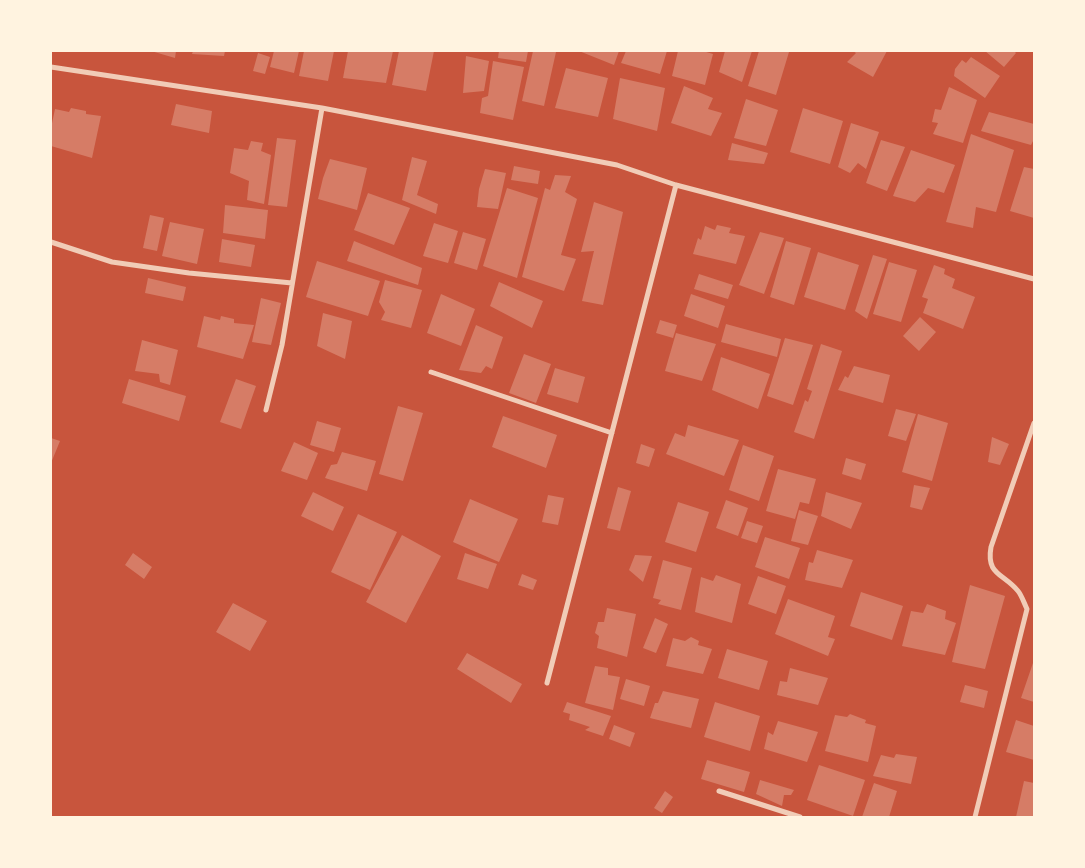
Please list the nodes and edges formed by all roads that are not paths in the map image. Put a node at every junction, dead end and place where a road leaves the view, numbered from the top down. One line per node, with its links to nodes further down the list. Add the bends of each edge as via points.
1 (51, 68): 2 (street)
2 (322, 108): 3 (street, via 616,165); 6 (street)
3 (676, 185): 5 (street); 10 (street)
4 (51, 242): 6 (street, via 112,262)
5 (1034, 279)
6 (292, 283): 8 (street, via 282,345)
7 (431, 372): 10 (street)
8 (266, 410)
9 (1034, 423): 14 (street, via 989,558 991,566 1018,592 1027,608)
10 (612, 433): 11 (street)
11 (547, 683)
12 (719, 791): 13 (street)
13 (800, 817)
14 (975, 817)

